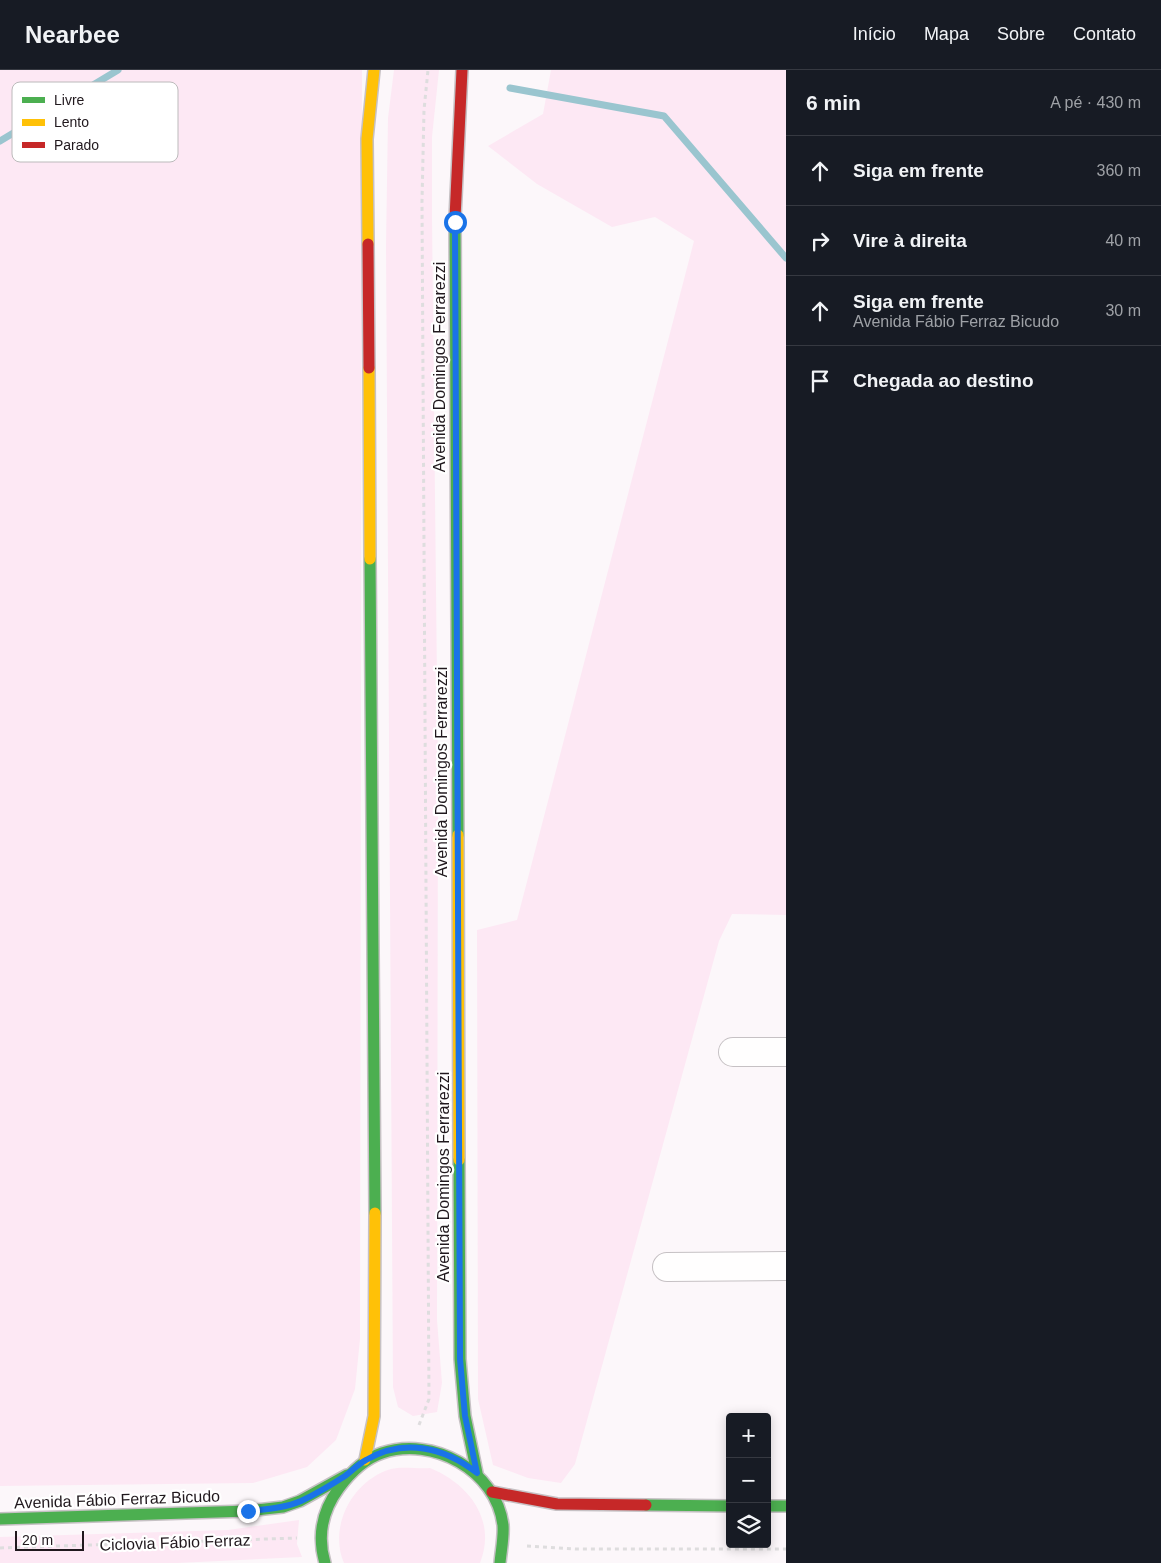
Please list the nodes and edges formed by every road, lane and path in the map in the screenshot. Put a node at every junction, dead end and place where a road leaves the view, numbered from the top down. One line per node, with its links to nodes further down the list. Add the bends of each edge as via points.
1 (374, 70): 9 (main road, via 367,139 376,1253 374,1416)
2 (428, 70): 8 (path, via 422,222 429,1399)
3 (462, 70): 10 (main road, Avenida Domingos Ferrarezzi, via 455,222 460,1359 465,1416)
4 (733, 1052): 5 (street)
5 (786, 1052)
6 (786, 1266): 7 (street)
7 (666, 1267)
8 (411, 1447): 9 (main road, via 380,1453); 10 (main road, via 446,1454)
9 (365, 1460): 11 (main road)
10 (477, 1473): 12 (main road)
11 (346, 1475): 16 (main road, Avenida Fábio Ferraz Bicudo, via 283,1507 248,1511); 17 (main road, via 327,1505)
12 (492, 1492): 13 (main road, via 557,1504); 18 (main road, via 503,1522)
13 (726, 1506)
14 (771, 1506): 15 (main road)
15 (786, 1506)
16 (0, 1519)
17 (321, 1540): 19 (path, Ciclovia Fábio Ferraz, via 299,1538); 21 (main road)
18 (504, 1544): 20 (path, via 576,1548); 22 (main road)
19 (0, 1548)
20 (786, 1549)
21 (324, 1563)
22 (500, 1563)

